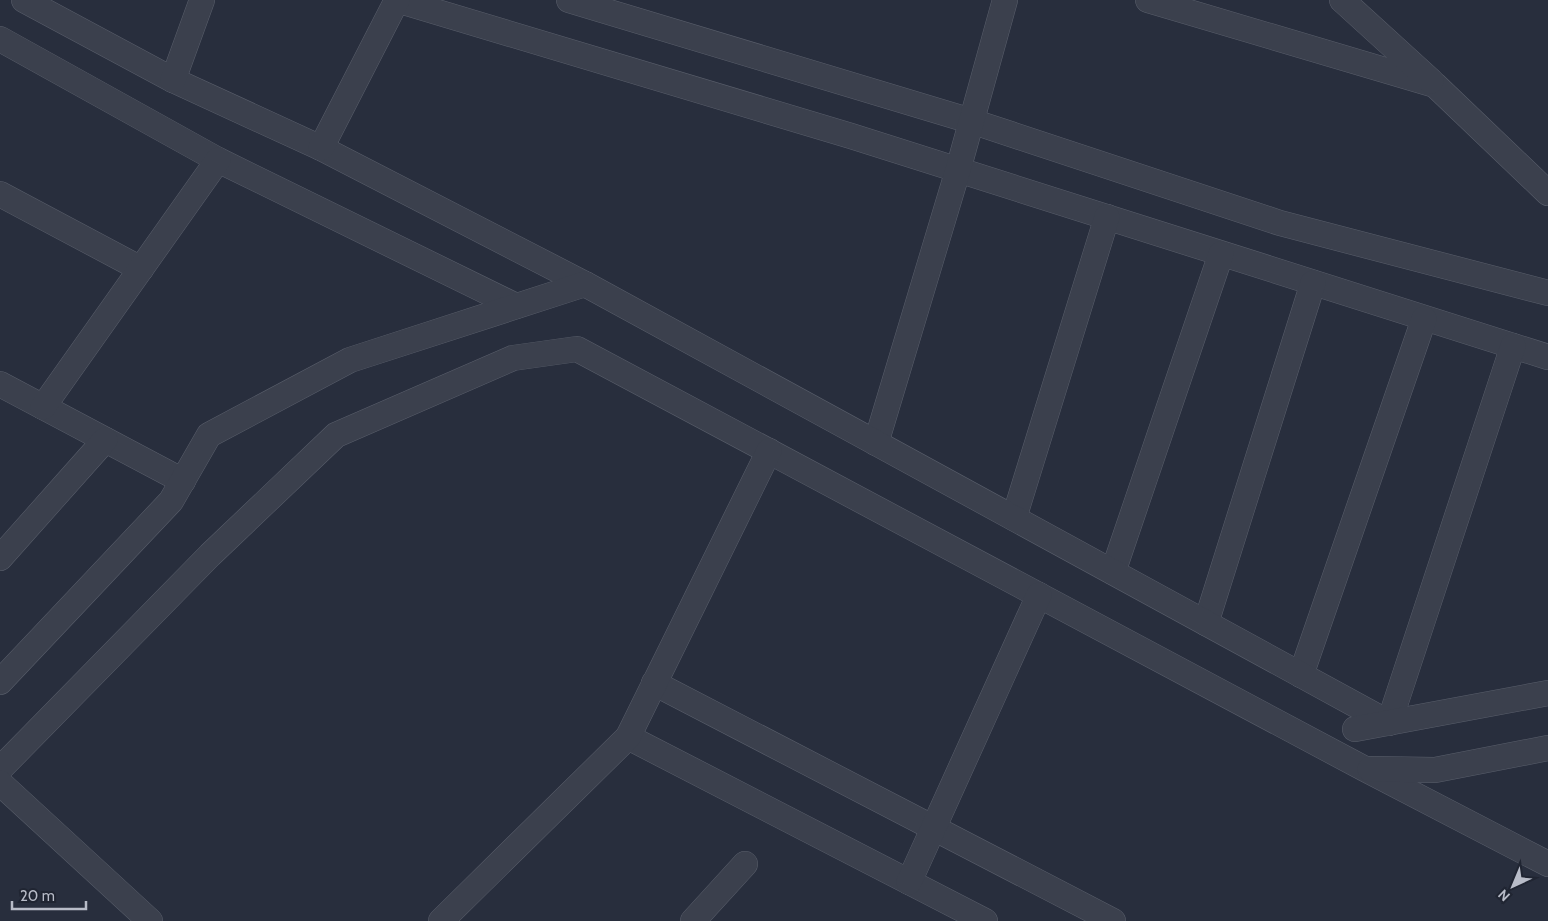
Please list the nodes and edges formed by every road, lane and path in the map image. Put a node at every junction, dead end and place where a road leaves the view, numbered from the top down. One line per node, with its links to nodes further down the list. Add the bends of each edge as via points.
1 (24, 0): 9 (street)
2 (202, 0): 9 (street)
3 (397, 0): 12 (street); 14 (street)
4 (569, 0): 11 (street)
5 (1005, 0): 11 (street)
6 (1148, 0): 10 (street)
7 (1342, 0): 10 (street)
8 (0, 39): 13 (street)
9 (173, 80): 12 (street)
10 (1435, 85): 15 (street)
11 (971, 121): 14 (street); 22 (street, via 1280,223)
12 (321, 148): 21 (street)
13 (218, 160): 19 (street); 23 (street)
14 (958, 170): 17 (street); 30 (street)
15 (1548, 193)
16 (0, 194): 19 (street)
17 (1107, 217): 18 (street); 33 (street)
18 (1221, 254): 20 (street); 35 (street)
19 (141, 270): 28 (street)
20 (1312, 283): 24 (street); 37 (street)
21 (585, 284): 23 (street); 30 (street)
22 (1548, 293)
23 (516, 306): 32 (street, via 342,364 209,435)
24 (1424, 319): 25 (street); 38 (street)
25 (1513, 346): 26 (street); 42 (street)
26 (1548, 357)
27 (0, 384): 28 (street)
28 (43, 407): 29 (street)
29 (105, 440): 32 (street); 34 (street)
30 (876, 443): 33 (street)
31 (769, 451): 36 (street); 40 (street); 46 (street, via 577,349 513,358 336,435 210,555)
32 (183, 481): 39 (street, via 171,501)
33 (1014, 518): 35 (street)
34 (0, 558)
35 (1113, 572): 37 (street)
36 (1039, 595): 47 (street); 49 (street)
37 (1206, 623): 38 (street)
38 (1301, 675): 42 (street)
39 (0, 682)
40 (654, 683): 44 (street); 49 (street)
41 (1548, 693): 42 (street)
42 (1389, 723): 43 (street)
43 (1355, 729)
44 (628, 737): 52 (street); 54 (street)
45 (1548, 748): 47 (street, via 1434,770)
46 (0, 769)
47 (1366, 769): 51 (street)
48 (0, 783): 53 (street)
49 (934, 828): 52 (street); 57 (street)
50 (745, 864): 55 (street)
51 (1548, 864)
52 (909, 882): 56 (street)
53 (150, 921)
54 (440, 921)
55 (693, 921)
56 (985, 921)
57 (1113, 921)

